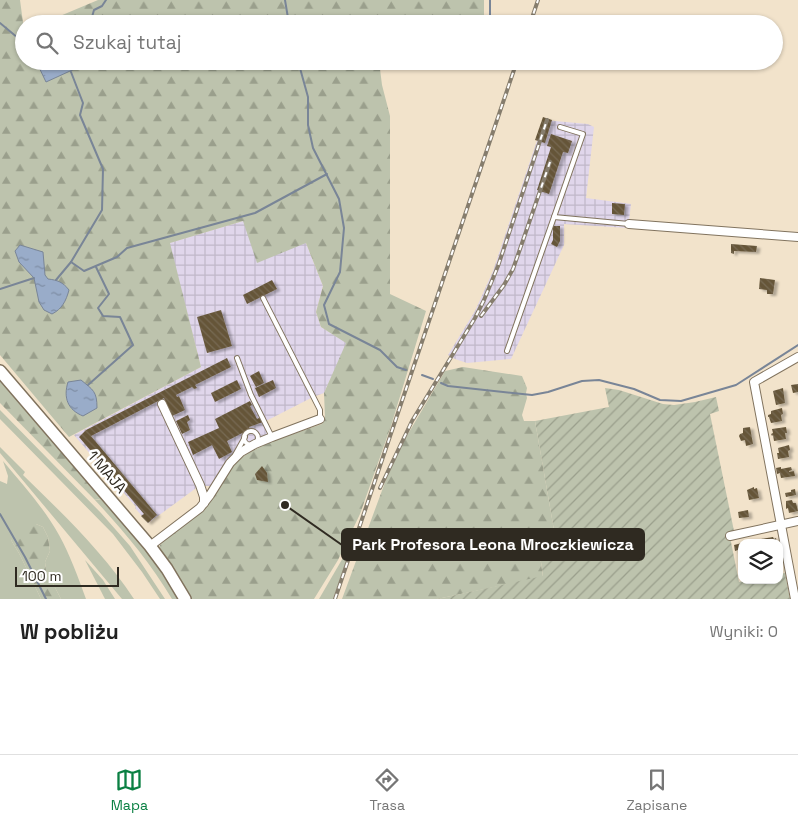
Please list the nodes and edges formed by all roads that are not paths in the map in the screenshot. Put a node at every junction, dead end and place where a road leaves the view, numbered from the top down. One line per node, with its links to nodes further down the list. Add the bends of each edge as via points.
1 (560, 126): 2 (lane, via 582,134)
2 (554, 217): 3 (lane); 6 (lane)
3 (629, 224): 4 (street)
4 (798, 237)
5 (263, 298): 11 (lane, via 320,410)
6 (507, 351)
7 (798, 357): 18 (street, via 754,382)
8 (237, 358): 13 (lane)
9 (0, 371): 20 (street, 1 MAJA)
10 (162, 404): 16 (street, via 203,492)
11 (320, 419): 13 (street)
12 (245, 437): 14 (lane, via 247,443); 14 (lane, via 249,432 255,433 258,438); 15 (lane)
13 (272, 437): 14 (street)
14 (255, 444): 15 (street, via 238,454)
15 (228, 466): 16 (street)
16 (204, 503): 20 (street)
17 (798, 521): 18 (street)
18 (781, 524): 19 (street); 22 (street)
19 (730, 536)
20 (150, 546): 21 (street, 1 MAJA)
21 (185, 599)
22 (795, 599)

